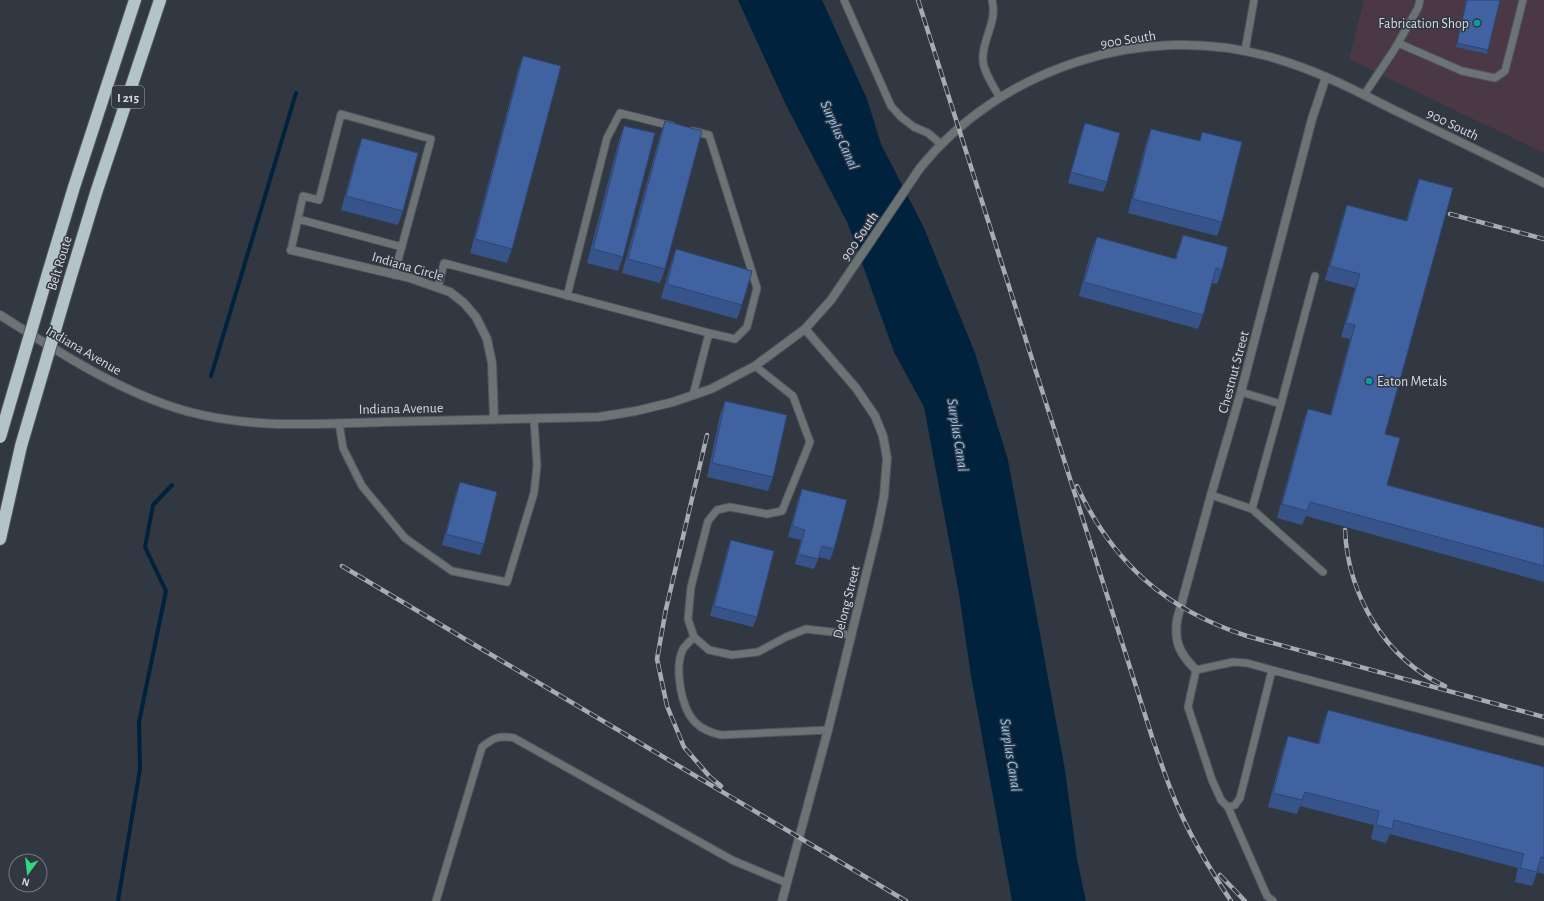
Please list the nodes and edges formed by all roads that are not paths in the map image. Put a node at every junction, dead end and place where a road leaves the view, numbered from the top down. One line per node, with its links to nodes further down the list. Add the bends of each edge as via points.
1 (135, 0): 32 (highway, Belt Route / I 215, bridge, via 74,187)
2 (160, 0): 35 (highway, Belt Route / I 215, bridge, via 70,279 21,446)
3 (844, 0): 13 (lane, via 891,106 914,127 928,133)
4 (992, 0): 12 (lane, via 994,18 983,59)
5 (1254, 0): 9 (lane)
6 (1420, 0): 8 (lane)
7 (1523, 0): 8 (lane, via 1505,71 1495,78 1462,71)
8 (1398, 43): 11 (lane)
9 (1245, 51): 10 (street, 900 South, via 1286,61); 12 (street, 900 South, via 1200,46 1131,49 1063,66)
10 (1326, 77): 11 (street, 900 South); 26 (street, Chestnut Street, via 1312,119)
11 (1364, 95): 14 (street, 900 South)
12 (1000, 98): 13 (street, 900 South)
13 (941, 144): 23 (street, 900 South, via 920,168 831,300)
14 (1544, 183)
15 (298, 219): 16 (lane); 16 (lane, via 303,196 319,200 341,114 431,139); 17 (lane)
16 (402, 247): 18 (lane)
17 (291, 250): 18 (street, Indiana Circle)
18 (394, 275): 20 (street, Indiana Circle)
19 (1315, 276): 28 (lane)
20 (438, 287): 21 (lane, via 444,263); 29 (street, Indiana Circle, via 450,292 464,303 476,317 487,339 492,363)
21 (566, 296): 24 (lane); 24 (lane, via 607,138 620,112 710,135 757,288 747,327 735,339)
22 (0, 315): 31 (street, Indiana Avenue, via 100,376 134,392 186,411 209,417 256,423)
23 (805, 329): 25 (street, Indiana Avenue); 37 (street, Delong Street, via 856,388 875,416 883,436 887,458 884,496)
24 (709, 333): 27 (lane)
25 (755, 366): 27 (street, Indiana Avenue, via 711,389); 38 (lane, via 793,396 810,442 782,511 766,514 730,506 716,510 708,521 691,587 688,619)
26 (1242, 392): 28 (lane); 33 (street, Chestnut Street)
27 (693, 395): 30 (street, Indiana Avenue, via 628,413 599,417)
28 (1281, 404): 34 (lane)
29 (494, 419): 30 (street, Indiana Avenue); 31 (street, Indiana Avenue)
30 (534, 419): 31 (lane, via 537,466 534,493 507,582 452,571 405,538 362,486 344,448)
31 (340, 423)
32 (0, 437)
33 (1211, 495): 34 (lane); 39 (street, Chestnut Street, via 1176,630 1180,651)
34 (1252, 509): 36 (lane)
35 (0, 540)
36 (1323, 572)
37 (851, 636): 38 (lane, via 841,632 806,629 758,652 732,655 709,650); 41 (street, Delong Street)
38 (694, 638): 41 (lane, via 683,650 679,666 681,689 686,710 696,723 708,732 721,735)
39 (1196, 670): 40 (lane, via 1233,662 1248,663); 43 (lane, via 1188,707 1212,780 1221,800)
40 (1272, 670): 42 (lane); 43 (lane, via 1240,798 1235,805)
41 (828, 730): 44 (street, Delong Street)
42 (1544, 742)
43 (1228, 807): 47 (lane, via 1267,896)
44 (787, 883): 45 (lane, via 732,860 514,738 503,736 492,739 482,747); 46 (street, Delong Street)
45 (436, 901)
46 (782, 901)
47 (1273, 901)

